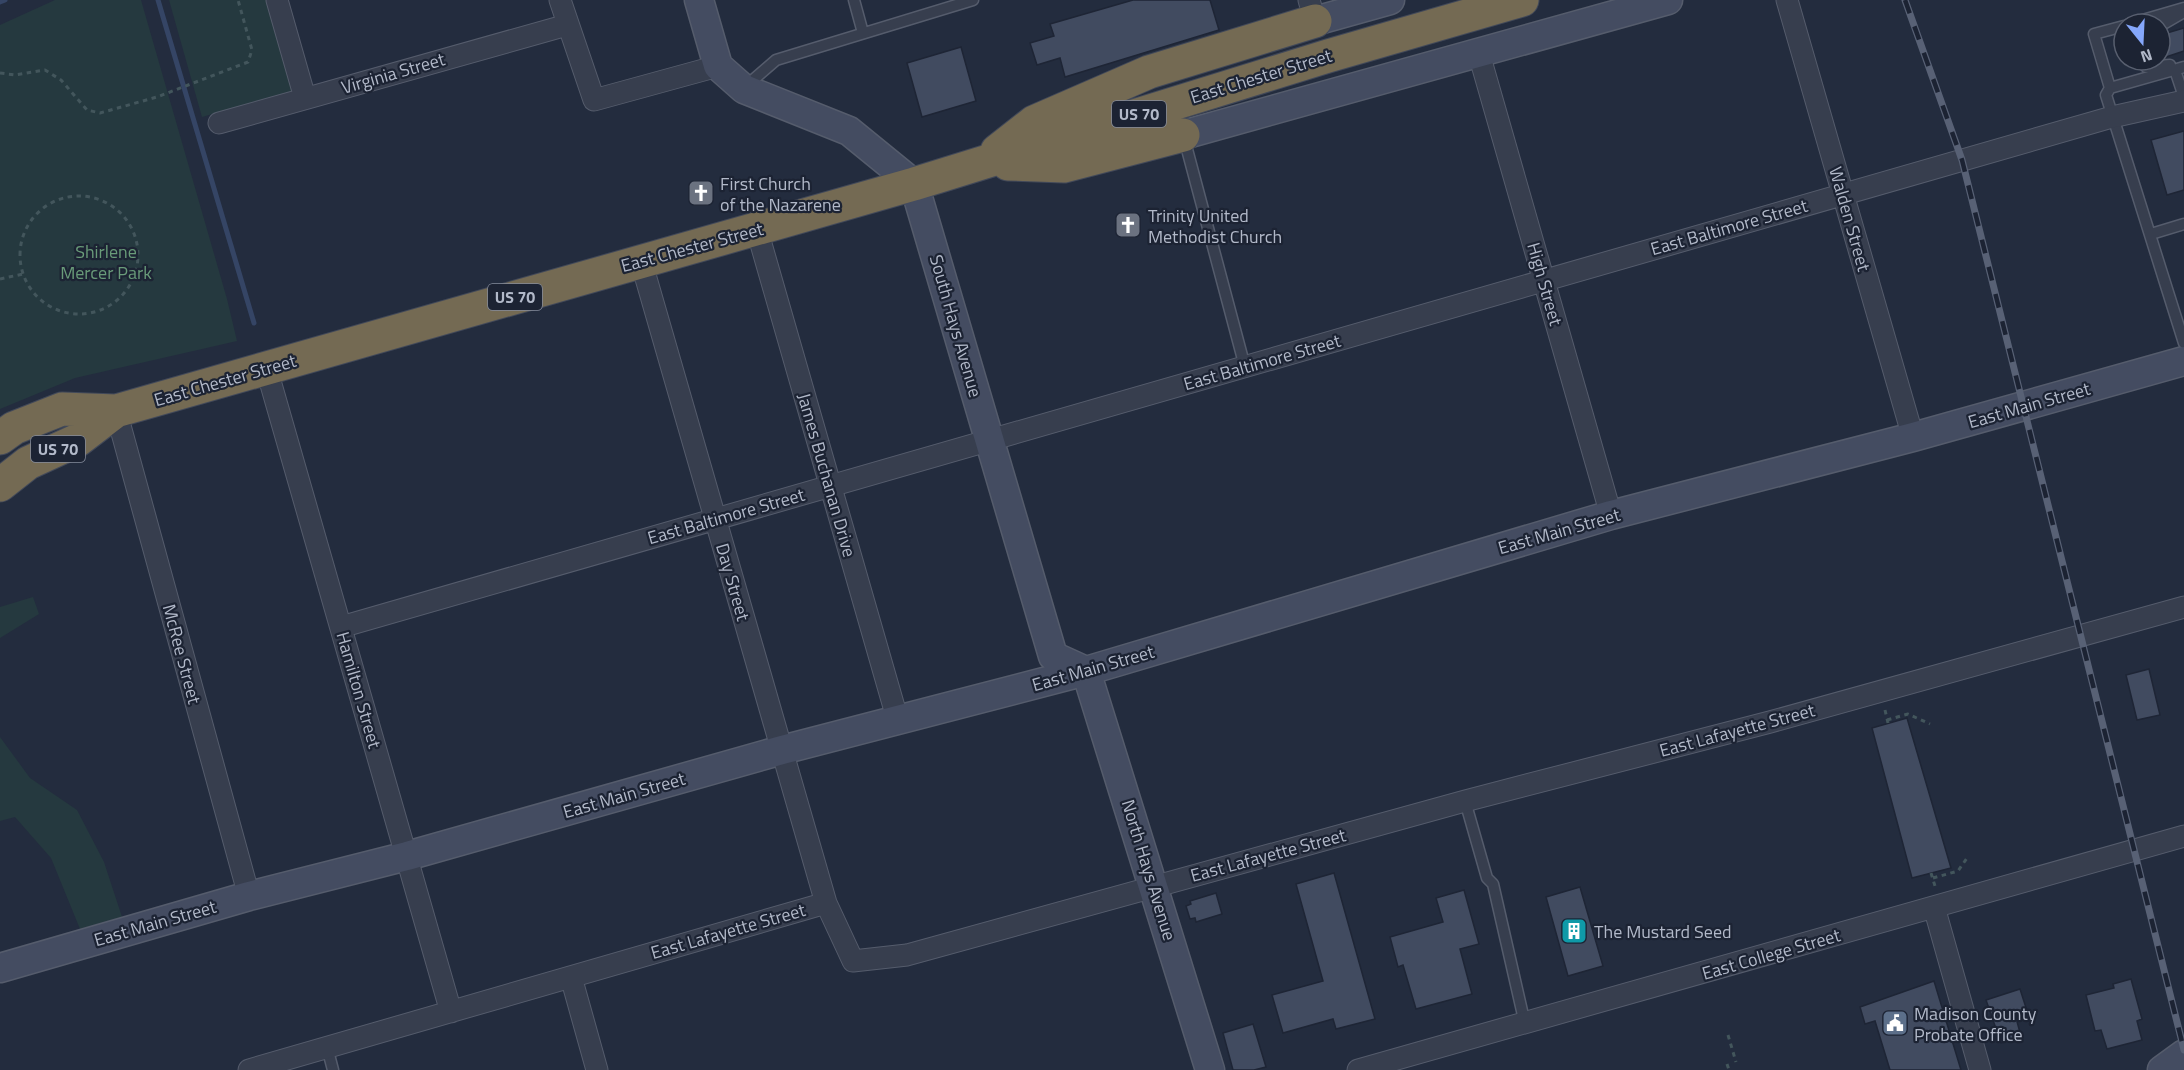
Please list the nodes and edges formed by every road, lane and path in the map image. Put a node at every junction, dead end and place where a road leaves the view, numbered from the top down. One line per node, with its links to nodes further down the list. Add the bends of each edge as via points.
1 (238, 0): 18 (path, via 252,50 248,62 157,97 100,113 87,110 61,80 45,70)
2 (277, 0): 22 (street)
3 (560, 0): 12 (street)
4 (699, 0): 16 (main road)
5 (854, 0): 14 (lane)
6 (973, 0): 14 (lane)
7 (1390, 0): 11 (main road)
8 (1522, 0): 27 (highway, East Chester Street / US 70, via 1296,65)
9 (1668, 0): 15 (main road)
10 (1788, 0): 29 (street, Walden Street)
11 (1312, 11): 27 (highway, via 1149,72 1034,122)
12 (567, 25): 16 (street, via 594,100); 22 (street, Virginia Street)
13 (2112, 29): 19 (lane, via 2094,34)
14 (863, 33): 20 (lane, via 776,60)
15 (1479, 54): 26 (main road); 36 (street, High Street)
16 (718, 66): 20 (main road)
17 (2179, 68): 19 (lane); 21 (lane)
18 (0, 73)
19 (2110, 88): 24 (lane, via 2106,95)
20 (744, 89): 28 (main road, via 849,130)
21 (2184, 97)
22 (305, 98): 25 (street, Virginia Street)
23 (2184, 101): 24 (street, East Baltimore Street)
24 (2112, 117): 29 (street, East Baltimore Street); 32 (lane)
25 (219, 123)
26 (1184, 135): 27 (highway, via 1064,166); 42 (lane)
27 (982, 163): 28 (highway, East Chester Street / US 70)
28 (914, 184): 31 (highway, East Chester Street / US 70); 46 (main road, South Hays Avenue)
29 (1843, 194): 36 (street, East Baltimore Street); 44 (street, Walden Street)
30 (2184, 224): 32 (lane)
31 (757, 230): 33 (highway, East Chester Street / US 70); 48 (street, James Buchanan Drive)
32 (2151, 234): 38 (lane)
33 (641, 261): 41 (highway, East Chester Street / US 70); 50 (street, Day Street)
34 (23, 274): 34 (path, via 21,244 30,221 40,210 64,197 96,198 123,214 133,228 138,244 136,273 120,298 99,311 68,313 53,308 30,288); 35 (path)
35 (0, 279)
36 (1544, 281): 42 (street, East Baltimore Street); 49 (street, High Street)
37 (2184, 302): 38 (lane)
38 (2173, 305): 39 (lane)
39 (2184, 343)
40 (2184, 361): 44 (main road, East Main Street)
41 (266, 367): 43 (highway, East Chester Street / US 70); 52 (street, Hamilton Street)
42 (1245, 367): 46 (street, East Baltimore Street)
43 (116, 411): 45 (highway, East Chester Street / US 70, via 62,409 14,428); 47 (highway, US 70, via 78,440 28,463); 65 (street, McRee Street)
44 (1913, 437): 49 (main road, East Main Street)
45 (0, 438)
46 (990, 440): 48 (street, East Baltimore Street); 53 (main road, South Hays Avenue, via 1053,656)
47 (0, 485)
48 (830, 486): 50 (street, East Baltimore Street); 55 (street, James Buchanan Drive)
49 (1611, 515): 53 (main road, East Main Street)
50 (715, 519): 52 (street, East Baltimore Street); 57 (street, Day Street)
51 (2184, 608): 58 (street, East Lafayette Street)
52 (341, 627): 60 (street, Hamilton Street)
53 (1086, 671): 55 (main road, East Main Street); 64 (main road, North Hays Avenue)
54 (1883, 705): 56 (path, via 1888,721 1908,714)
55 (898, 721): 57 (main road, East Main Street)
56 (1930, 723)
57 (782, 750): 60 (main road, East Main Street); 67 (street, Day Street)
58 (1465, 801): 64 (street, East Lafayette Street); 71 (lane, via 1487,878 1493,884)
59 (2184, 836): 66 (street, East College Street)
60 (407, 856): 65 (main road, East Main Street); 70 (street, Hamilton Street)
61 (1967, 858): 63 (path, via 1958,871)
62 (1931, 873): 63 (path)
63 (1933, 878): 66 (path)
64 (1154, 886): 67 (street, East Lafayette Street, via 907,954 853,960); 80 (main road, North Hays Avenue)
65 (249, 896): 68 (main road, East Main Street)
66 (1935, 899): 71 (street, East College Street); 83 (street)
67 (826, 903): 69 (street, East Lafayette Street)
68 (0, 968)
69 (571, 977): 70 (street, East Lafayette Street); 79 (street)
70 (451, 1012): 73 (street, East Lafayette Street)
71 (1525, 1024): 81 (street, East College Street)
72 (1728, 1035): 75 (path)
73 (327, 1047): 77 (street, East Lafayette Street); 78 (lane)
74 (2184, 1054): 84 (main road)
75 (1736, 1062)
76 (1727, 1065): 82 (path)
77 (249, 1070)
78 (333, 1070)
79 (597, 1070)
80 (1210, 1070)
81 (1358, 1070)
82 (1729, 1070)
83 (1980, 1070)
84 (2162, 1070)

